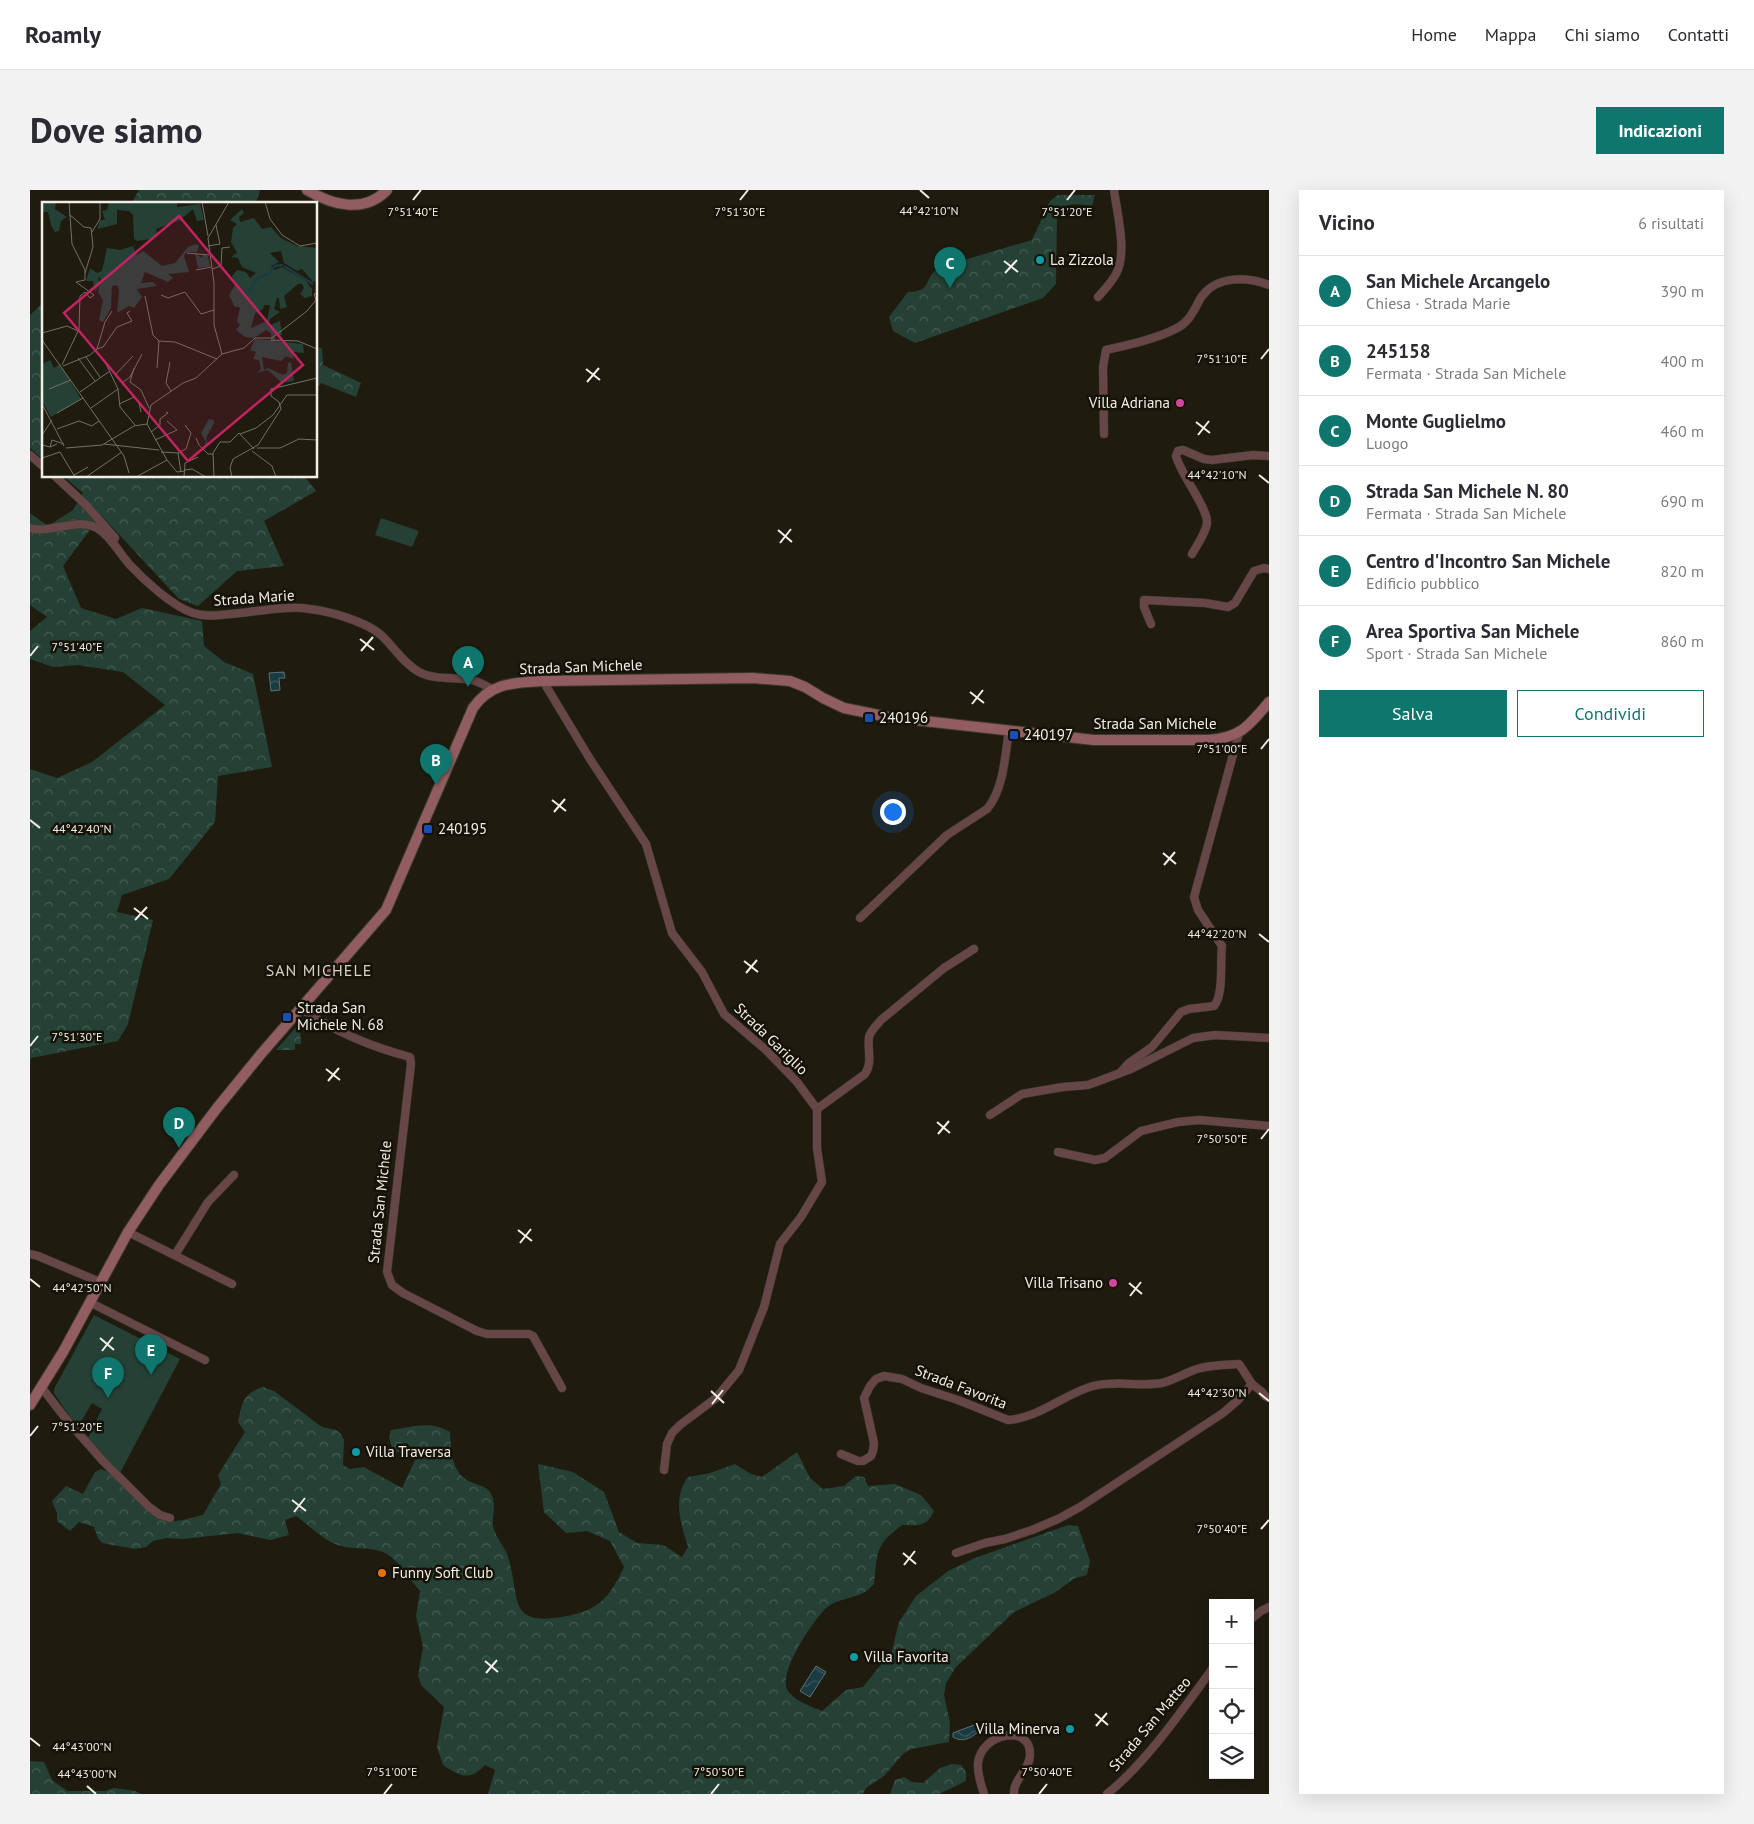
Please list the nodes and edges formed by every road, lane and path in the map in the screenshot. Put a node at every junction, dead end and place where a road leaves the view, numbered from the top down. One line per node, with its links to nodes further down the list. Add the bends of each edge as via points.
1 (307, 190): 2 (street, via 328,201 347,205 372,201)
2 (387, 190)
3 (1114, 190): 5 (street, via 1121,254 1117,272)
4 (1269, 285): 6 (street, via 1243,279 1221,282 1210,287 1179,327 1138,343 1106,350 1103,367)
5 (1098, 297)
6 (1104, 434)
7 (30, 456): 9 (street)
8 (1269, 456): 12 (street, via 1212,460 1183,450 1178,452 1176,456 1181,472 1205,511 1207,522)
9 (42, 465)
10 (57, 478): 13 (street, via 105,525 123,550)
11 (30, 528): 13 (street, Strada Marie, via 38,530 84,524 97,528)
12 (1192, 554)
13 (124, 557): 17 (street, Strada Marie, via 154,587 193,613 211,616 288,609 319,610 375,630 421,673 473,680)
14 (1269, 569): 15 (street, via 1254,571 1235,604 1228,607 1144,600)
15 (1151, 624)
16 (543, 681): 17 (street, Strada San Michele); 19 (street, Strada San Michele, via 781,680 796,683 854,711); 26 (street, Strada Gariglio, via 646,844 672,933 702,972 724,1014 766,1050)
17 (492, 689): 23 (street, via 474,708 386,910)
18 (1269, 702): 20 (street, Strada San Michele)
19 (1009, 730): 20 (street, Strada San Michele, via 1104,740 1208,740 1225,739); 21 (street, via 1003,768 991,804 947,834)
20 (1239, 733): 25 (street, Strada San Michele, via 1194,897 1198,910 1222,946 1218,1002 1214,1006 1181,1012 1152,1047)
21 (860, 918)
22 (974, 949): 26 (street, via 944,968 881,1020 869,1037 869,1067 864,1074)
23 (301, 1008): 31 (street, via 216,1108); 40 (street, Strada San Michele, via 360,1040 410,1057 387,1272 392,1285 477,1331 533,1336)
24 (1269, 1038): 25 (street, via 1215,1035 1193,1038)
25 (1121, 1072): 27 (street, via 1088,1085 1022,1094)
26 (817, 1108): 45 (street, via 817,1148 822,1182 780,1244 764,1307 739,1370 716,1398 672,1433 667,1444)
27 (990, 1114)
28 (1269, 1126): 29 (street, via 1199,1120 1178,1122 1141,1131 1105,1158 1095,1160)
29 (1058, 1152)
30 (234, 1175): 33 (street, via 208,1202)
31 (128, 1232): 33 (street); 34 (street)
32 (30, 1254): 34 (street)
33 (175, 1255): 35 (street)
34 (100, 1282): 36 (street)
35 (232, 1284)
36 (89, 1302): 37 (street); 39 (street)
37 (205, 1360)
38 (1252, 1384): 41 (street, Strada Favorita); 44 (street, Strada Favorita, via 1239,1364 1210,1367 1163,1383 1114,1382 1095,1386 1034,1413 1008,1420 902,1378 884,1376 876,1379 864,1398 874,1443 871,1456 858,1461); 47 (street, via 1223,1413 1058,1519)
39 (42, 1388): 43 (street); 46 (street, via 103,1461 154,1512)
40 (562, 1388)
41 (1266, 1391): 42 (street, Strada Favorita, via 1265,1396)
42 (1269, 1398)
43 (30, 1405)
44 (841, 1454)
45 (664, 1470)
46 (170, 1518)
47 (956, 1553)
48 (1269, 1607): 49 (street)
49 (1254, 1617)
50 (1209, 1673): 53 (street, Strada San Matteo, via 1156,1743)
51 (984, 1794): 52 (street, via 978,1771 980,1754 988,1743 1008,1735 1025,1741 1031,1754 1015,1784)
52 (1014, 1794)
53 (1107, 1794)

